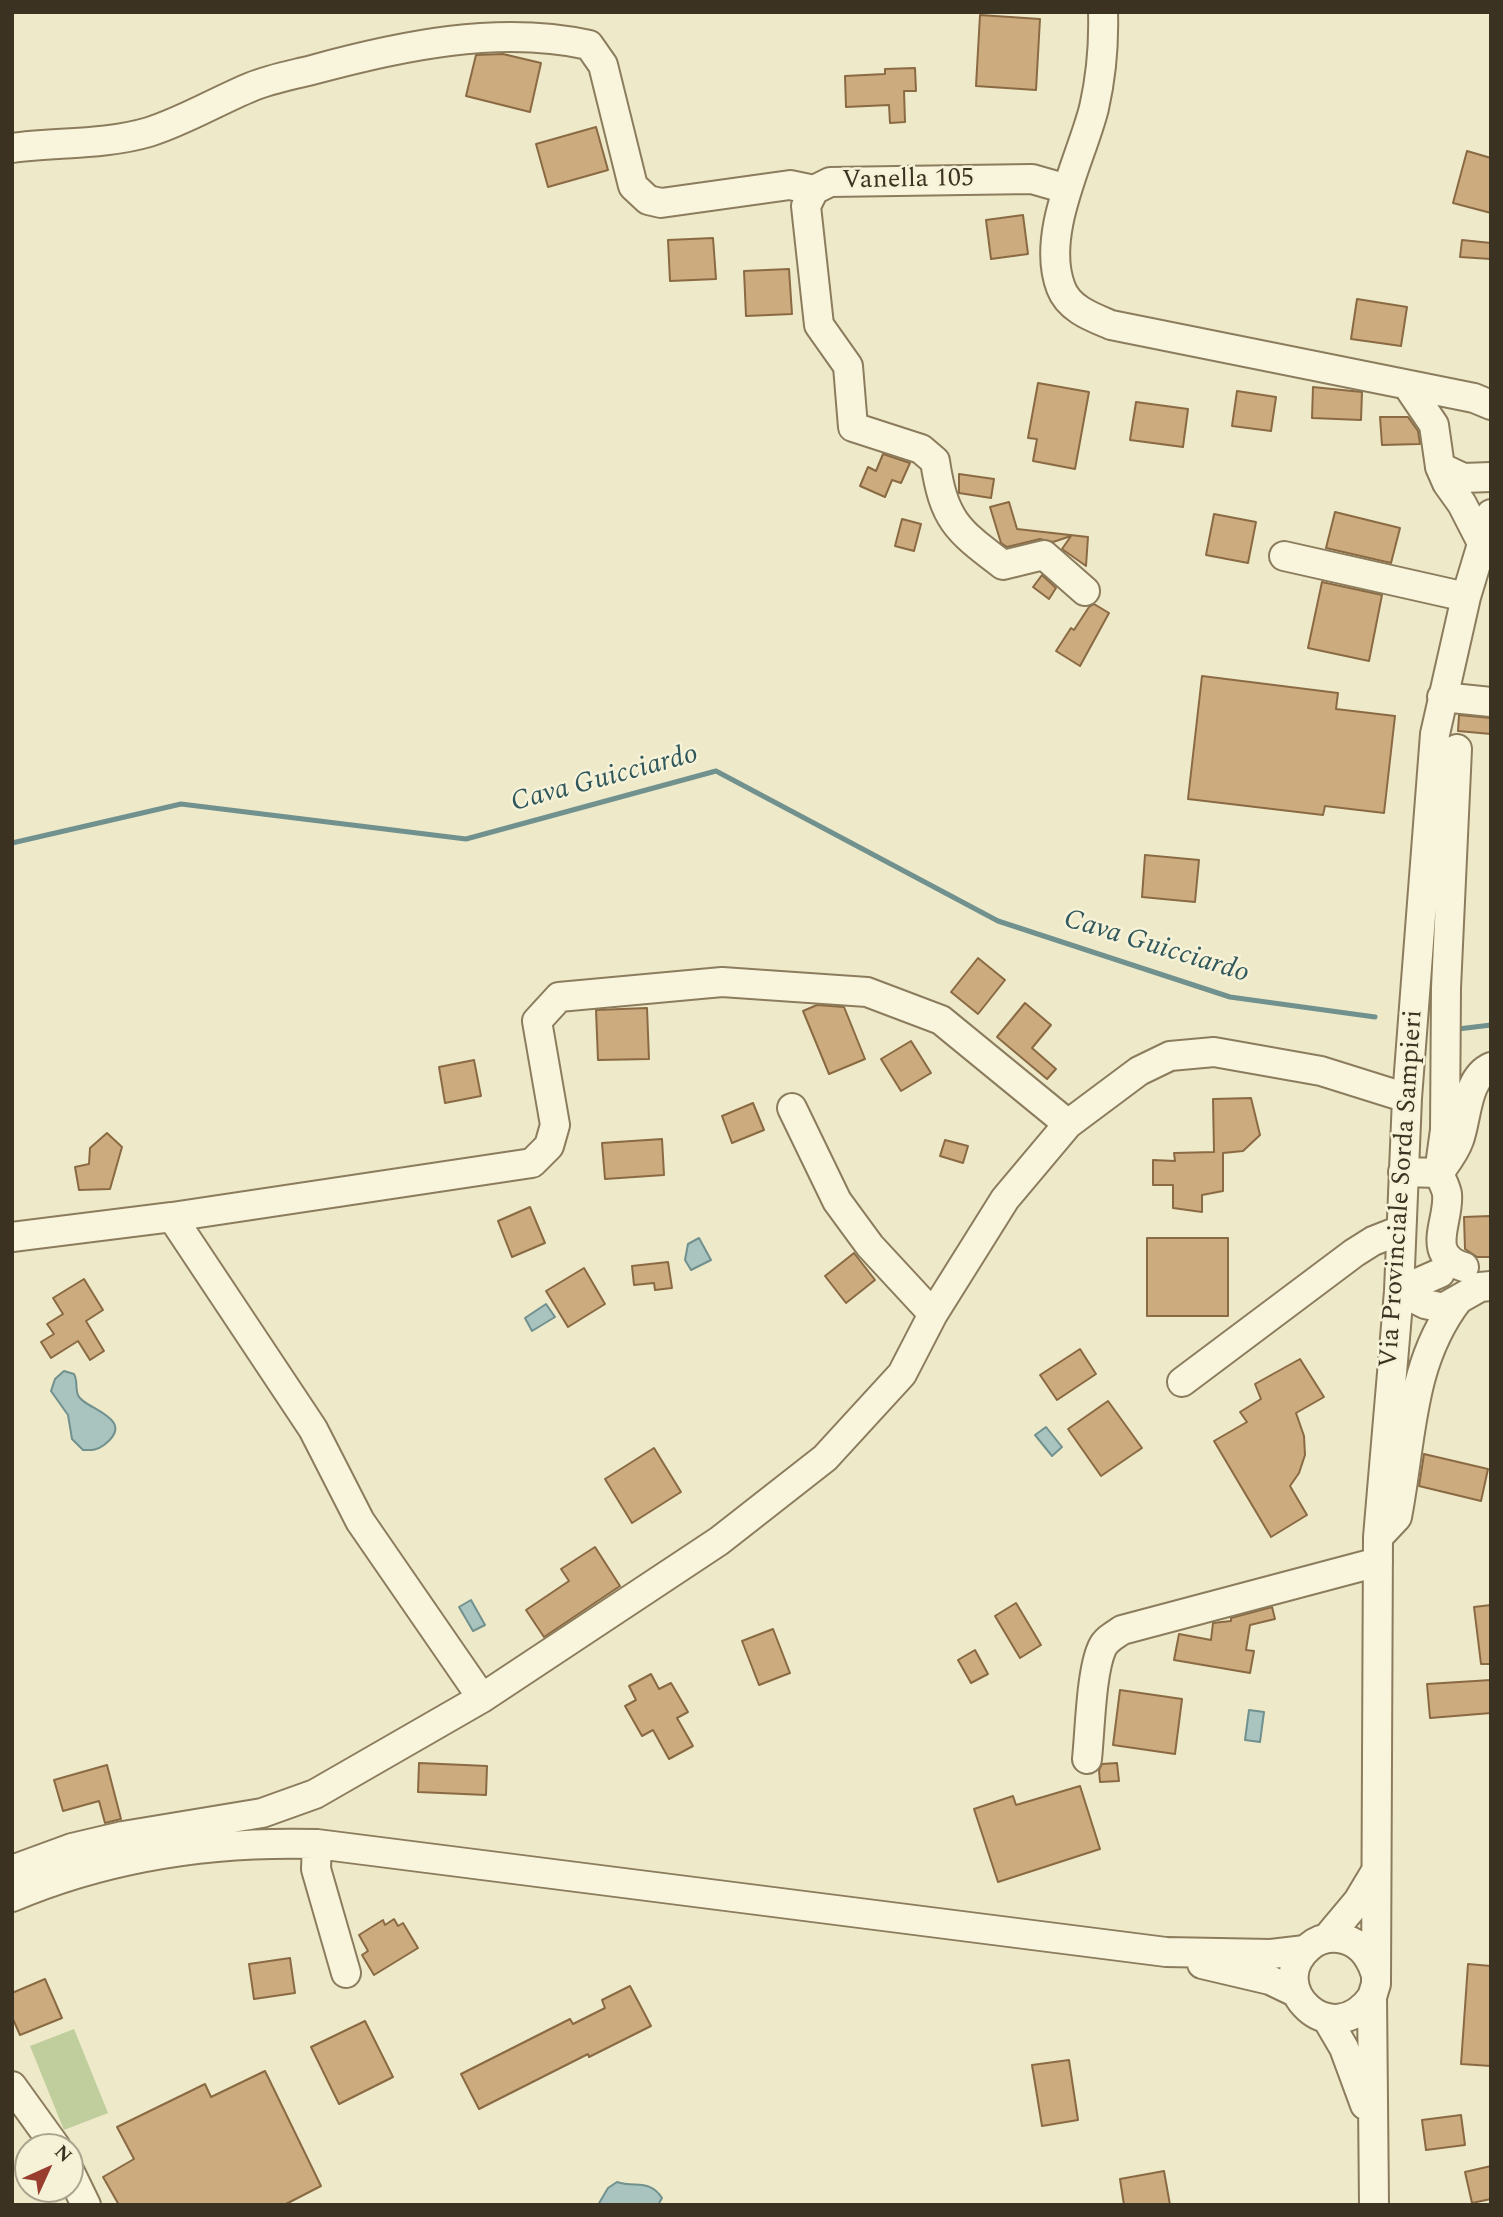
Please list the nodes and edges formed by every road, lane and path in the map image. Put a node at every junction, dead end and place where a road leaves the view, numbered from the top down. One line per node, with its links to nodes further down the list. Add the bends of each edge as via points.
1 (1102, 12): 3 (street, via 1099,84)
2 (12, 148): 4 (street, via 113,140 150,132 254,86 390,48 483,38 565,40 589,45 603,65 633,186 648,200 790,185)
3 (1067, 189): 4 (street, Vanella 105, via 1031,179 830,182); 5 (street, via 1057,239 1057,269 1065,297 1088,315 1111,325)
4 (814, 190): 13 (street, Vanella 105, via 806,206 819,325 848,366 852,427 921,449 935,461 940,498 960,532 1003,565 1044,555)
5 (1409, 388): 6 (street); 7 (street)
6 (1485, 398): 7 (street, via 1458,403)
7 (1434, 425): 8 (street)
8 (1440, 467): 9 (street, via 1463,478); 11 (street)
9 (1491, 477)
10 (1491, 514): 11 (street, Via Provinciale Sorda Sampieri)
11 (1482, 543): 14 (street, Via Provinciale Sorda Sampieri)
12 (1284, 556): 14 (street)
13 (1085, 591)
14 (1466, 597): 15 (street, Via Provinciale Sorda Sampieri)
15 (1442, 697): 16 (street); 19 (street, Via Provinciale Sorda Sampieri)
16 (1491, 702)
17 (1457, 749): 23 (street, via 1445,1130)
18 (1491, 1067): 23 (street, via 1471,1092 1459,1143)
19 (1407, 1098): 21 (street, via 1321,1071 1214,1052 1170,1056 1139,1071); 22 (street, Via Provinciale Sorda Sampieri)
20 (792, 1108): 29 (street, via 837,1201 870,1246)
21 (1068, 1124): 24 (street, via 941,1020 867,992 722,982 559,997 537,1021 555,1125 549,1146 532,1163); 29 (street, via 1005,1199)
22 (1403, 1172): 23 (street); 25 (street, Via Provinciale Sorda Sampieri)
23 (1439, 1173): 27 (street, via 1447,1195 1441,1241)
24 (172, 1217): 26 (street); 33 (street, via 313,1429 360,1521)
25 (1401, 1223): 27 (street); 28 (street, Via Provinciale Sorda Sampieri); 31 (street)
26 (12, 1237)
27 (1463, 1287): 28 (street); 30 (street, via 1407,1351); 32 (street, via 1431,1341 1417,1387 1397,1517)
28 (1399, 1291): 30 (street, Via Provinciale Sorda Sampieri)
29 (933, 1314): 33 (street, via 902,1374 825,1458 719,1541)
30 (1390, 1381): 32 (street, Via Provinciale Sorda Sampieri)
31 (1182, 1382)
32 (1378, 1550): 34 (street, via 1122,1630 1110,1638 1098,1665); 37 (street, Via Provinciale Sorda Sampieri)
33 (482, 1698): 36 (street, via 327,1787 262,1813 123,1836)
34 (1087, 1759)
35 (317, 1844): 38 (street, via 256,1843 173,1852 93,1867); 40 (street); 41 (street, via 316,1869)
36 (12, 1870)
37 (1376, 1871): 39 (street, via 1358,1901); 42 (street, Via Provinciale Sorda Sampieri)
38 (21, 1892)
39 (1316, 1944): 40 (street, via 1271,1954); 42 (street, via 1353,1941 1363,1949); 43 (street, via 1294,1970)
40 (1166, 1952): 43 (street, via 1270,1980)
41 (346, 1973)
42 (1374, 1984): 44 (street, via 1353,2016); 46 (street, Via Provinciale Sorda Sampieri)
43 (1297, 1993): 44 (street, via 1304,2005)
44 (1327, 2019): 46 (street, via 1344,2048)
45 (12, 2086): 47 (street)
46 (1372, 2124): 48 (street)
47 (46, 2133)
48 (1374, 2205)

